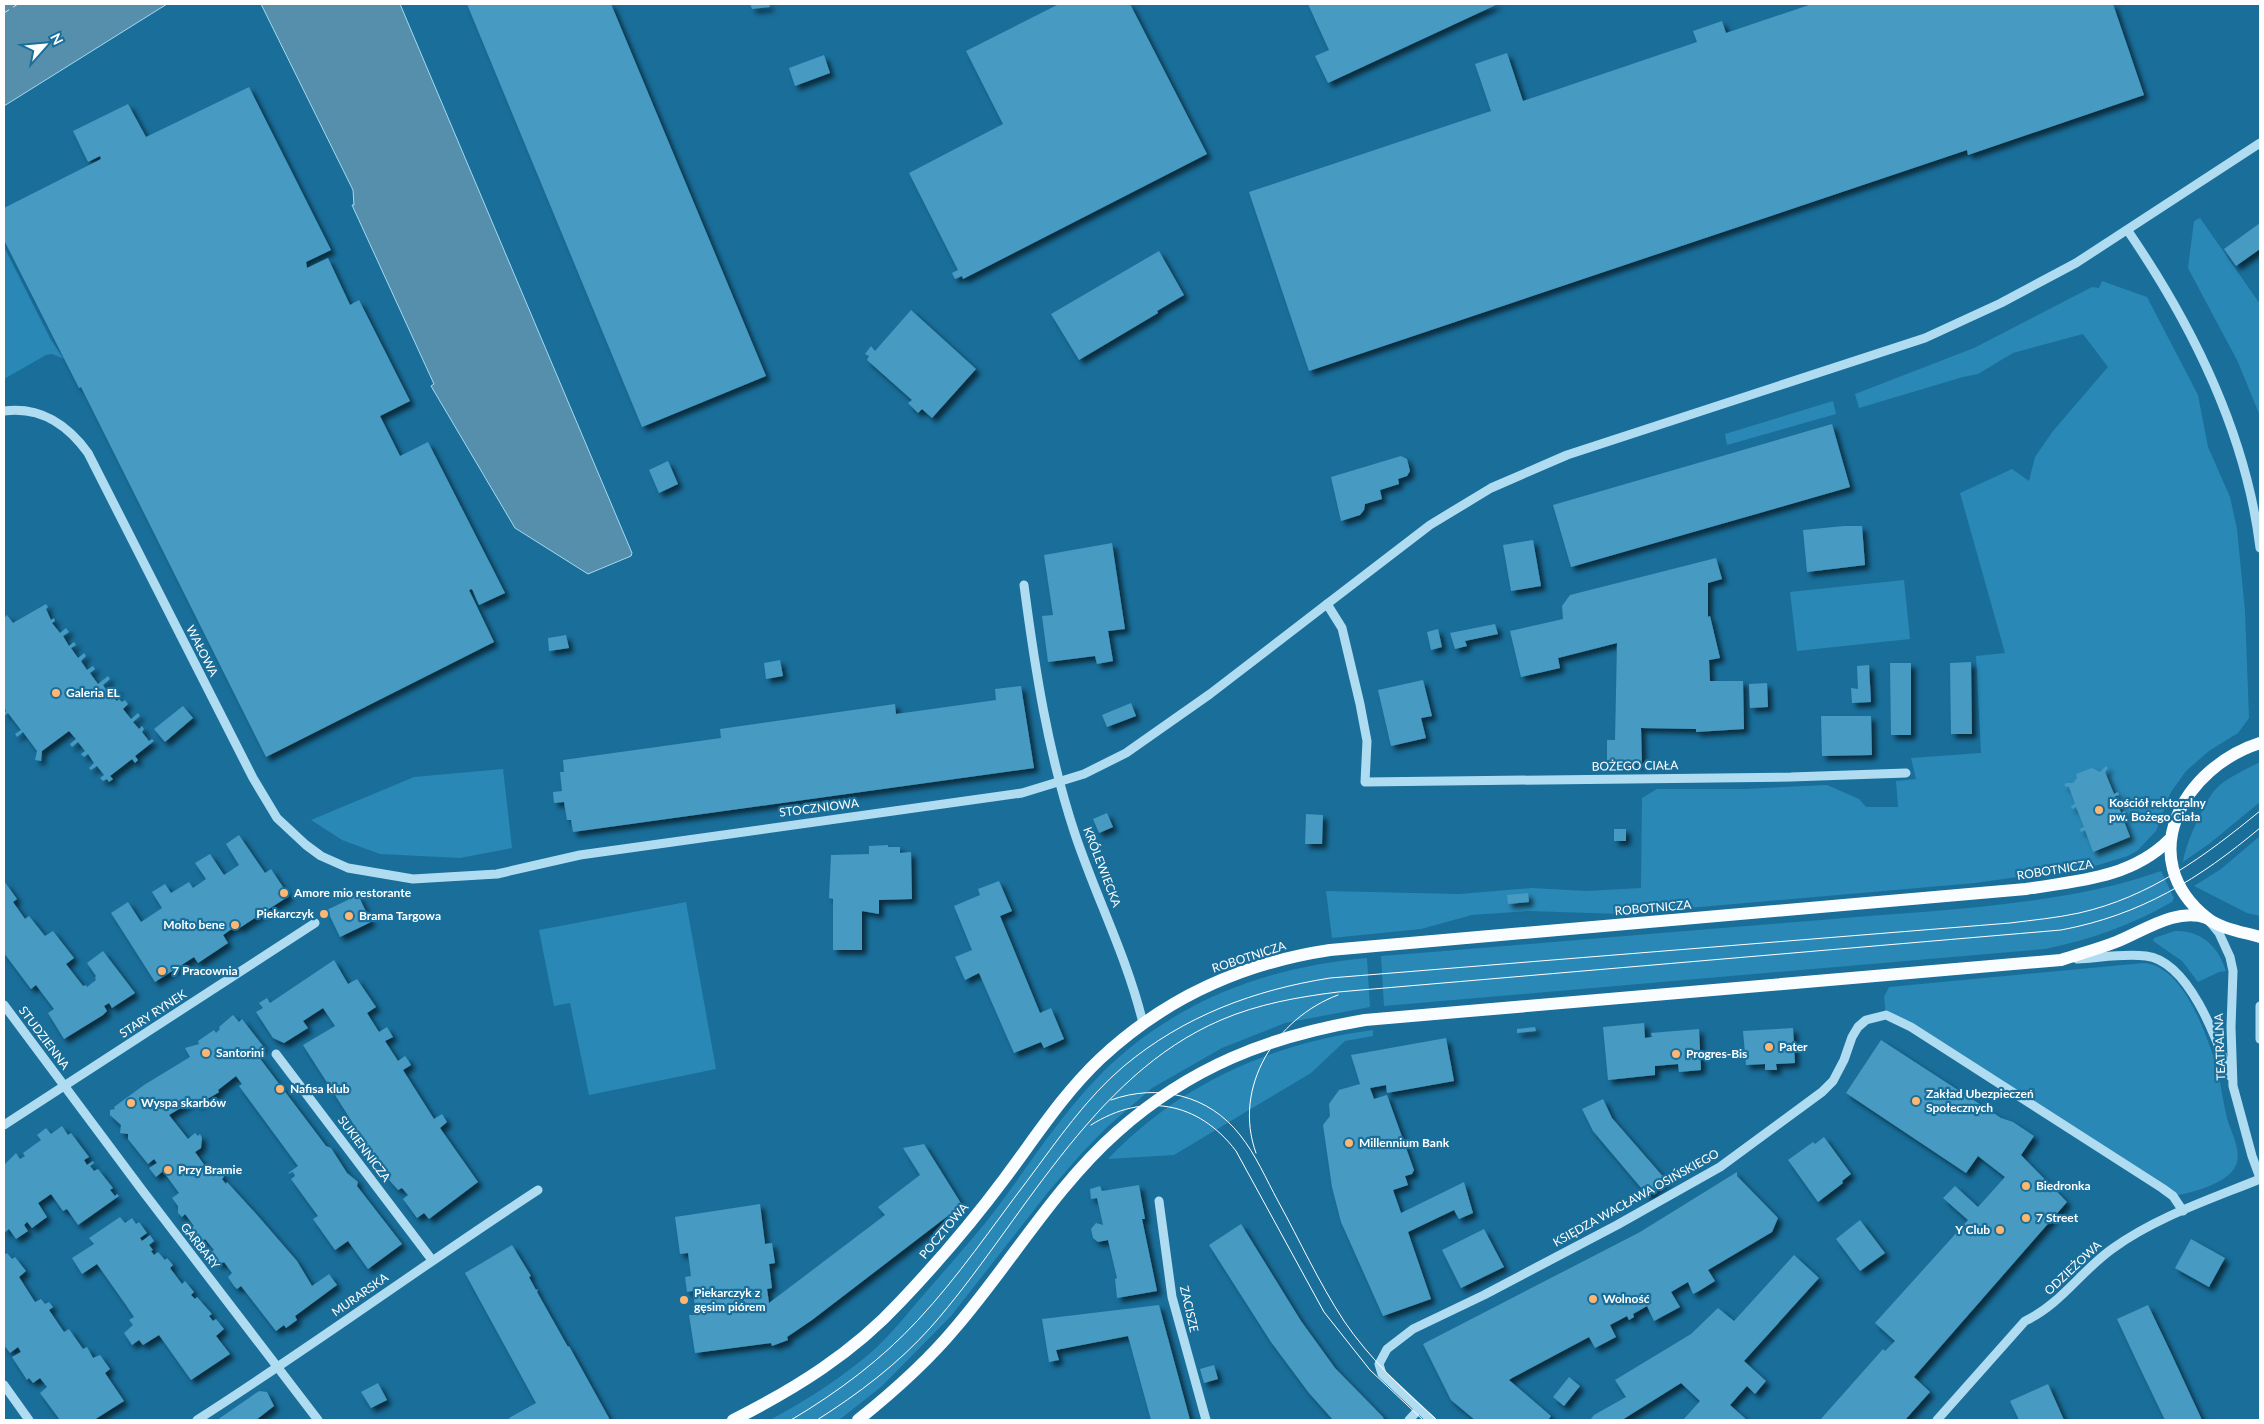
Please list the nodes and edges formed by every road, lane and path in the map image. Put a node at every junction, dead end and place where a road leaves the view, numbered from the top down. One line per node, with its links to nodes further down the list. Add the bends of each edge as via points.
1 (2260, 144): 2 (street, STOCZNIOWA)
2 (2128, 231): 4 (street, via 2156,274 2210,373 2237,444); 6 (street, STOCZNIOWA, via 2031,288 1925,338 1521,473 1430,525)
3 (4, 411): 11 (street, WAŁOWA, via 28,411 62,424 88,453 248,770 277,818 321,856 348,868)
4 (2260, 548)
5 (1024, 585): 9 (street, via 1038,687)
6 (1330, 606): 8 (street, BOŻEGO CIAŁA, via 1342,628 1367,741 1364,782); 9 (street, STOCZNIOWA, via 1126,752 1106,764)
7 (2260, 743): 10 (main road, via 2239,751 2202,778 2182,809)
8 (1906, 773)
9 (1061, 782): 11 (street, STOCZNIOWA, via 1022,793 973,801 723,834 580,856 497,874 413,879); 18 (street, KRÓLEWIECKA, via 1075,833 1124,960)
10 (2169, 840): 12 (main road, via 2171,866 2179,888); 18 (main road, ROBOTNICZA, via 2146,859 2114,874 2018,890 1303,954 1254,967 1207,986)
11 (382, 875)
12 (2207, 918): 14 (main road, via 2219,925); 15 (main road, via 2188,915 2169,919 2115,942); 22 (street, TEATRALNA, via 2226,946 2232,971)
13 (316, 923): 21 (street, STARY RYNEK)
14 (2260, 937)
15 (2060, 960): 22 (street, via 2146,956 2172,967 2192,994 2216,1041); 36 (main road, via 1365,1020 1290,1035 1216,1064 1169,1092 1116,1133 1052,1204 956,1327 919,1368)
16 (4, 1005): 21 (street, STUDZIENNA)
17 (2260, 1006): 19 (street)
18 (1143, 1023): 35 (main road, POCZTOWA, via 1098,1060 1081,1079 954,1243 900,1303 819,1372)
19 (2260, 1039)
20 (276, 1054): 28 (street, SUKIENNICZA)
21 (64, 1086): 23 (street, STARY RYNEK); 29 (street, GARBARY)
22 (2233, 1086): 24 (street, TEATRALNA)
23 (4, 1125)
24 (2260, 1178): 27 (street, ODZIEŻOWA)
25 (538, 1190): 28 (street, MURARSKA)
26 (1159, 1201): 37 (street, ZACISZE, via 1172,1296)
27 (2183, 1210): 31 (street, KSIĘDZA WACŁAWA OSIŃSKIEGO, via 2162,1188 1911,1027 1886,1015 1876,1016 1858,1026 1833,1081 1822,1092 1720,1166 1601,1234 1413,1329 1387,1349 1379,1364 1382,1374); 40 (street, ODZIEŻOWA, via 2111,1249 2043,1313 2025,1321)
28 (432, 1260): 29 (street, MURARSKA)
29 (278, 1368): 33 (street, MURARSKA); 34 (street, GARBARY)
30 (4, 1385): 32 (street)
31 (1419, 1409): 38 (street); 39 (street)
32 (29, 1420)
33 (197, 1420)
34 (318, 1420)
35 (733, 1420)
36 (858, 1420)
37 (1206, 1420)
38 (1409, 1420)
39 (1430, 1420)
40 (1937, 1420)

